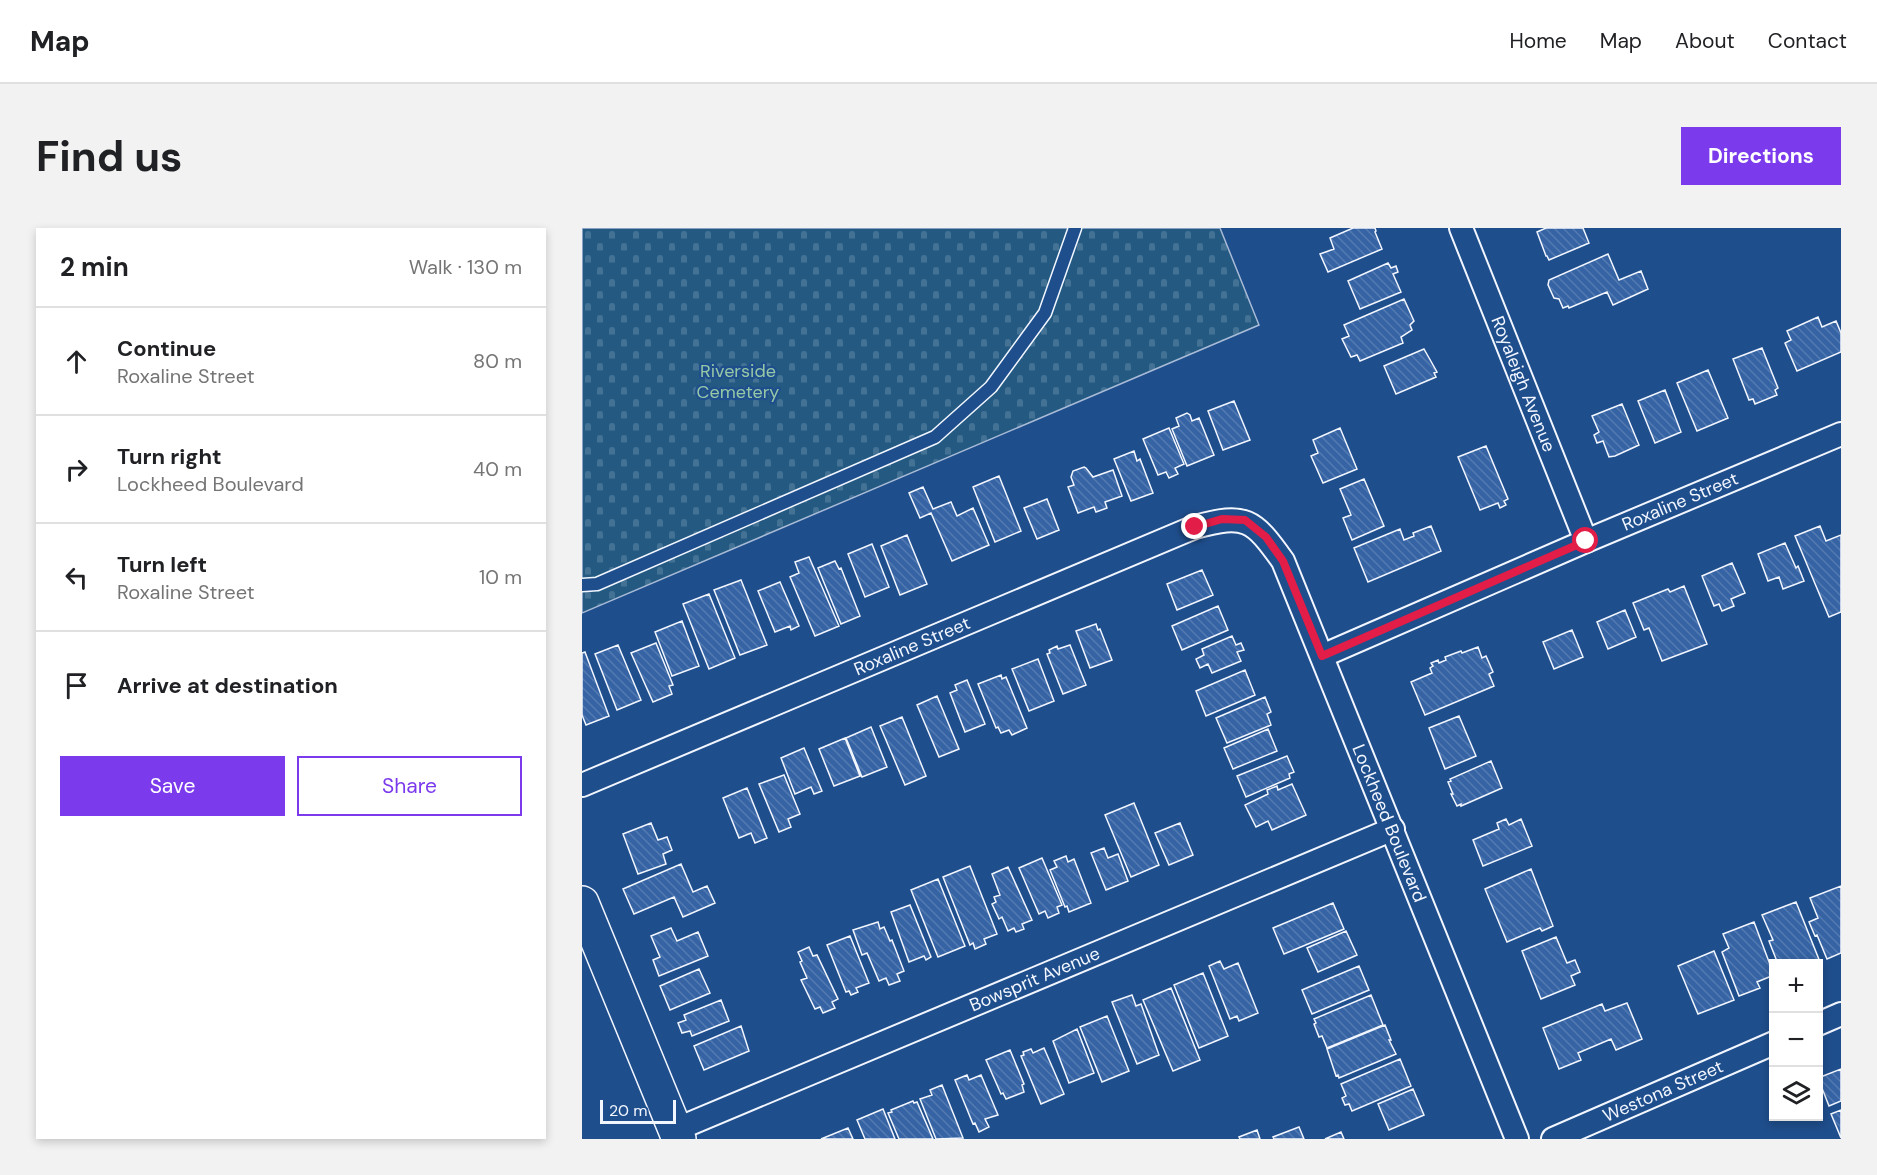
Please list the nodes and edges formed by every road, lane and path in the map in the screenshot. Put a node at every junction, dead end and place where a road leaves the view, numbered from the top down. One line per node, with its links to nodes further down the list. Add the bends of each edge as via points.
1 (1075, 228): 6 (lane, via 1045,313 991,387 935,437 597,584)
2 (1461, 228): 5 (street, Royaleigh Avenue)
3 (1841, 434): 5 (street, Roxaline Street)
4 (1245, 520): 7 (street, Lockheed Boulevard, via 1266,537 1283,561); 8 (street, Roxaline Street, via 1222,519 1195,527)
5 (1586, 541): 7 (street, Roxaline Street)
6 (582, 585)
7 (1322, 656): 9 (street, Lockheed Boulevard)
8 (582, 785)
9 (1393, 829): 14 (street, Bowsprit Avenue); 15 (street, Lockheed Boulevard)
10 (582, 903): 14 (main road)
11 (1841, 1014): 12 (street)
12 (1823, 1022)
13 (1769, 1045): 16 (street, Westona Street)
14 (677, 1135)
15 (1517, 1139)
16 (1553, 1139)

